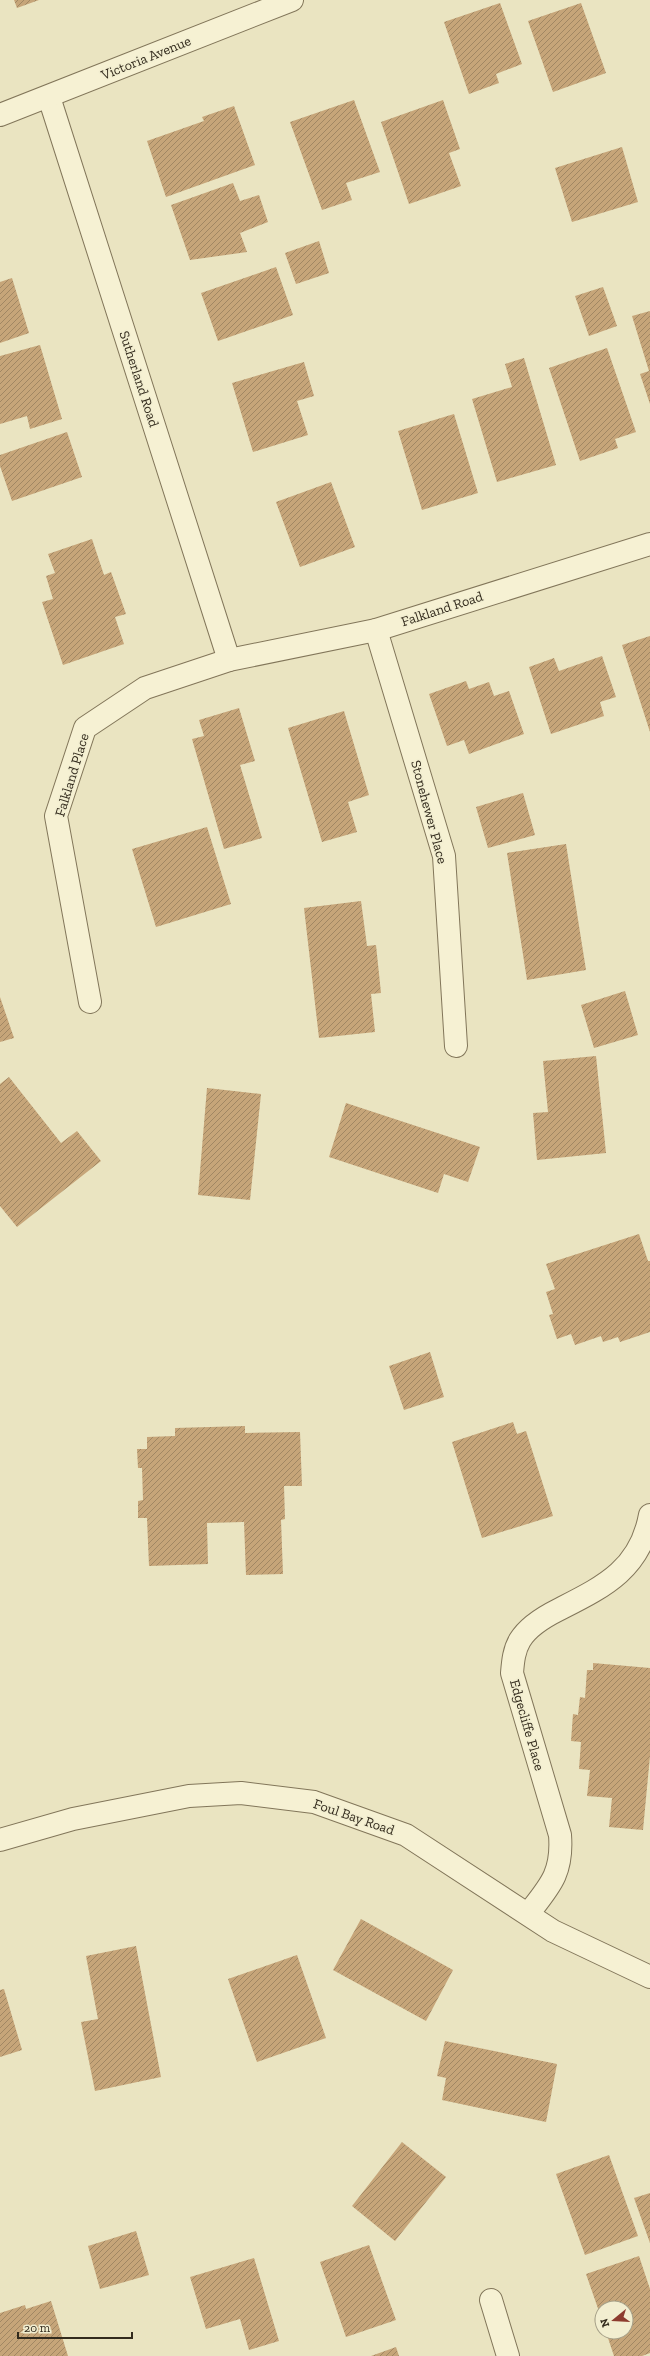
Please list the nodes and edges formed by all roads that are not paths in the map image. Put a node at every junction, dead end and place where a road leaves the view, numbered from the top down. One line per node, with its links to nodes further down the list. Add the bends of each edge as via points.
1 (292, 0): 2 (street, Victoria Avenue)
2 (49, 97): 3 (street, Victoria Avenue); 6 (street, Sutherland Road)
3 (0, 115)
4 (650, 544): 5 (street, Falkland Road)
5 (376, 630): 6 (street, Falkland Road); 8 (street, Stonehewer Place, via 444,856)
6 (229, 660): 7 (street, Falkland Place, via 145,688 85,728 56,816)
7 (90, 1002)
8 (456, 1046)
9 (650, 1515): 11 (street, Edgecliffe Place, via 639,1549 617,1576 601,1588 546,1616 521,1639 515,1652 512,1673 560,1836 562,1856 557,1873)
10 (0, 1840): 11 (street, Foul Bay Road, via 73,1819 189,1796 241,1793 314,1802 406,1835)
11 (528, 1914): 12 (street, Foul Bay Road, via 553,1931)
12 (650, 1977)
13 (491, 2300): 14 (street)
14 (508, 2356)

